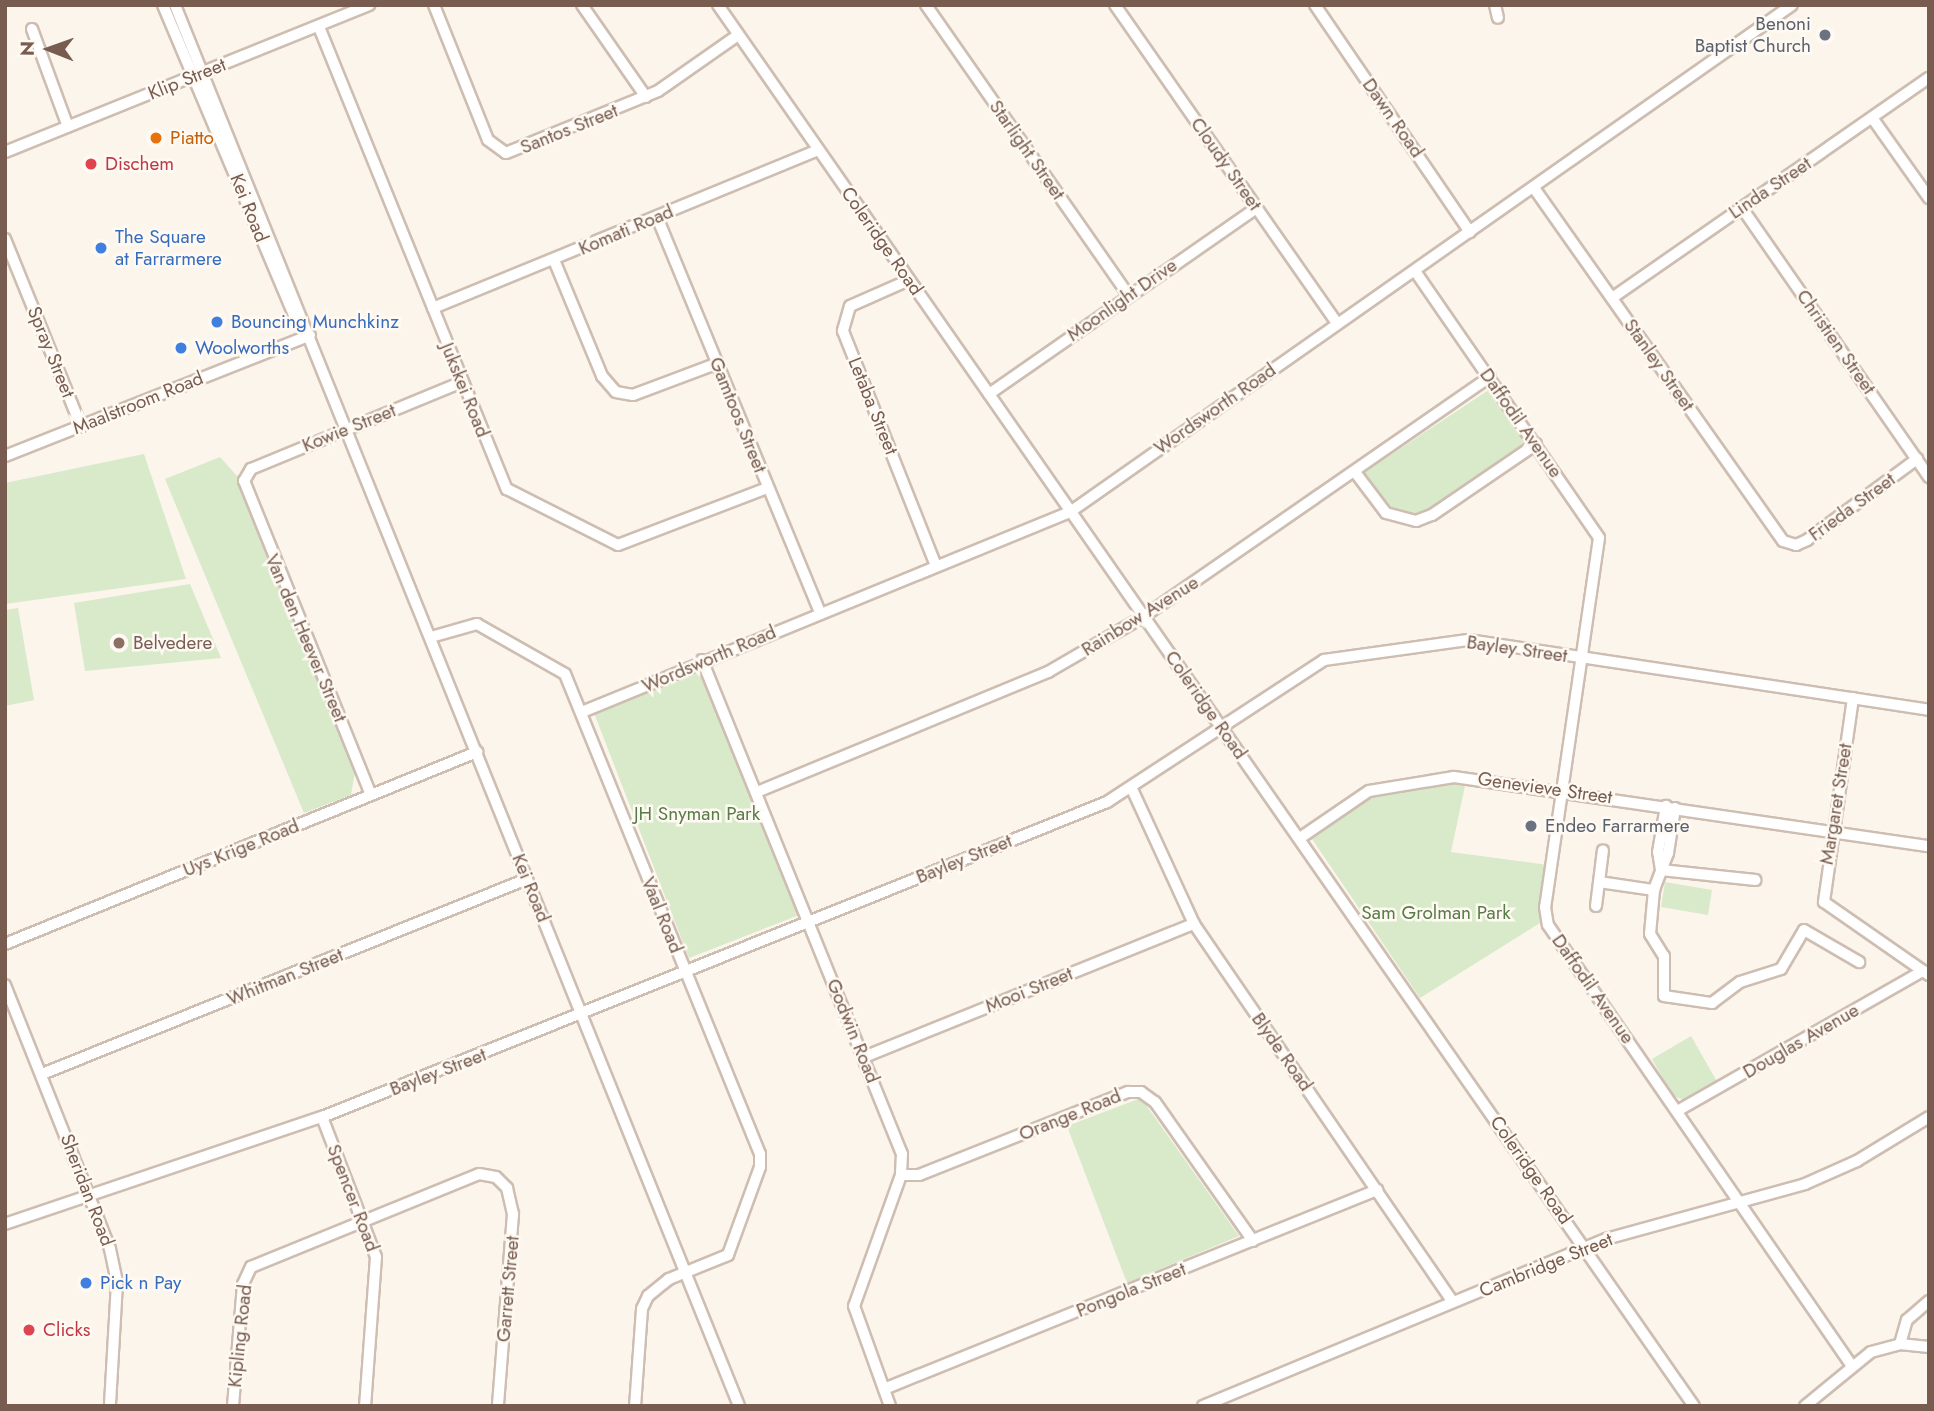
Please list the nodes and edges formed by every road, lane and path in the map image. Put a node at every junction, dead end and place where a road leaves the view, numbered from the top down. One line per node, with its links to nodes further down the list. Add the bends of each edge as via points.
1 (163, 5): 16 (street, Kei Road)
2 (175, 5): 16 (street, Kei Road)
3 (369, 5): 13 (street, Klip Street)
4 (434, 5): 18 (street, Santos Street, via 488,140 498,150 514,152)
5 (582, 5): 18 (street)
6 (718, 5): 15 (street, Coleridge Road)
7 (926, 5): 33 (street, Starlight Street)
8 (1115, 5): 25 (street, Cloudy Street)
9 (1315, 5): 28 (street, Dawn Road)
10 (1495, 5): 12 (street)
11 (1792, 5): 23 (street, Wordsworth Road)
12 (1498, 18)
13 (318, 27): 16 (street, Klip Street); 35 (street, Jukskei Road)
14 (32, 29): 20 (street)
15 (738, 35): 18 (street, Santos Street); 21 (street, Coleridge Road)
16 (199, 74): 20 (street, Klip Street); 37 (street, Kei Road)
17 (1929, 78): 19 (street, Linda Street)
18 (646, 97)
19 (1873, 119): 24 (street); 26 (street, Linda Street)
20 (68, 127): 22 (street, Klip Street)
21 (818, 150): 27 (street, Komati Road); 32 (street, Coleridge Road)
22 (5, 152)
23 (1534, 188): 28 (street, Wordsworth Road); 34 (street, Stanley Street)
24 (1929, 198)
25 (1257, 208): 33 (street, Moonlight Drive); 36 (street, Cloudy Street)
26 (1742, 208): 34 (street, Linda Street); 46 (street, Christien Street)
27 (657, 217): 30 (street, Komati Road); 38 (street, Gamtoos Street)
28 (1470, 232): 31 (street, Wordsworth Road)
29 (5, 239): 42 (street, Spray Street)
30 (554, 260): 35 (street, Komati Road); 38 (street, via 602,376 616,392 633,396)
31 (1415, 271): 36 (street, Wordsworth Road); 39 (street, Daffodil Avenue)
32 (909, 280): 41 (street, Coleridge Road); 53 (street, Letaba Street, via 850,306 843,331)
33 (1128, 295): 41 (street, Moonlight Drive)
34 (1612, 298): 52 (street, Stanley Street)
35 (433, 308): 40 (street, Jukskei Road)
36 (1337, 323): 51 (street, Wordsworth Road)
37 (307, 336): 42 (street, Maalstroom Road); 43 (street, Kei Road)
38 (718, 363): 50 (street, Gamtoos Street)
39 (1490, 377): 44 (street, Daffodil Avenue); 47 (street, Rainbow Avenue)
40 (461, 382): 43 (street, Kowie Street); 50 (street, Jukskei Road, via 507,489 611,544 634,542)
41 (989, 394): 51 (street, Coleridge Road)
42 (81, 426): 45 (street, Maalstroom Road)
43 (346, 428): 49 (street, Kowie Street, via 251,469); 56 (street, Kei Road)
44 (1536, 444): 47 (street, via 1432,515 1416,521 1386,513); 57 (street, Daffodil Avenue, via 1599,538)
45 (5, 456)
46 (1917, 459): 48 (street, Christien Street); 52 (street, Frieda Street, via 1807,540 1796,545)
47 (1355, 472): 55 (street, Rainbow Avenue)
48 (1929, 477)
49 (244, 481): 67 (street, Van den Heever Street, via 244,491)
50 (767, 488): 54 (street, Gamtoos Street)
51 (1070, 512): 53 (street, Wordsworth Road); 55 (street, Coleridge Road)
52 (1783, 541)
53 (936, 566): 54 (street, Wordsworth Road)
54 (820, 613): 58 (street, Wordsworth Road)
55 (1143, 617): 62 (street, Coleridge Road); 66 (street, Rainbow Avenue, via 1034,680)
56 (431, 637): 61 (street, Vaal Road, via 462,625 482,626 559,667); 63 (street, Kei Road)
57 (1584, 659): 59 (street, Bayley Street); 62 (street, Bayley Street, via 1456,640 1324,660); 65 (street, Daffodil Avenue)
58 (702, 660): 61 (street, Wordsworth Road); 66 (street, Godwin Road)
59 (1853, 698): 60 (street, Bayley Street); 69 (street, Margaret Street)
60 (1929, 710)
61 (582, 712): 83 (street, Vaal Road)
62 (1223, 729): 64 (street, Bayley Street); 70 (street, Coleridge Road)
63 (477, 752): 67 (street, Uys Krige Road); 74 (street, Kei Road)
64 (1132, 789): 79 (street, Bayley Street); 80 (street, Blyde Road)
65 (1563, 790): 68 (street, Genevieve Street); 70 (street, Genevieve Street, via 1466,777 1385,786 1369,791); 89 (street, Daffodil Avenue, via 1545,917)
66 (757, 792): 79 (street, Godwin Road)
67 (371, 794): 81 (street, Uys Krige Road)
68 (1670, 807): 69 (street, Genevieve Street); 73 (street)
69 (1832, 831): 71 (street, Genevieve Street); 84 (street, Margaret Street, via 1823,897 1828,908)
70 (1300, 838): 99 (street, Coleridge Road)
71 (1929, 846)
72 (1603, 850): 76 (street)
73 (1661, 870): 75 (street); 77 (street)
74 (527, 879): 86 (street, Kei Road); 88 (street, Whitman Street)
75 (1755, 880)
76 (1599, 882): 77 (street); 78 (street)
77 (1654, 890): 82 (street, via 1650,934 1664,956 1661,992 1669,999 1712,1003 1740,982 1779,971 1804,930)
78 (1596, 906)
79 (808, 922): 83 (street, Bayley Street); 87 (street, Godwin Road)
80 (1194, 924): 87 (street, Mooi Street); 93 (street, Blyde Road)
81 (5, 944)
82 (1859, 962)
83 (685, 973): 86 (street, Bayley Street); 100 (street, Vaal Road, via 760,1158 732,1248 721,1259)
84 (1926, 973): 89 (street, Douglas Avenue)
85 (5, 985): 88 (street, Sheridan Road)
86 (582, 1015): 90 (street, Bayley Street); 100 (street, Kei Road)
87 (864, 1056): 92 (street, Godwin Road, via 902,1154)
88 (42, 1074): 94 (street, Sheridan Road)
89 (1679, 1110): 95 (street, Daffodil Avenue)
90 (322, 1117): 94 (street, Bayley Street); 96 (street, Spencer Road)
91 (1929, 1117): 95 (street, Cambridge Street, via 1857,1161)
92 (901, 1175): 98 (street, Orange Road, via 919,1175 1128,1092 1141,1091 1155,1102); 106 (street, Godwin Road, via 854,1306)
93 (1377, 1190): 98 (street, Pongola Street); 102 (street, Blyde Road)
94 (91, 1196): 97 (street, Bayley Street); 108 (street, Sheridan Road, via 117,1283)
95 (1743, 1205): 99 (street, Cambridge Street, via 1606,1239); 105 (street, Daffodil Avenue)
96 (364, 1220): 109 (street, Kipling Road, via 251,1267 243,1284); 110 (street, Spencer Road, via 377,1267); 111 (street, Garrett Street, via 473,1175 496,1177 507,1188 513,1214)
97 (5, 1224)
98 (1253, 1241): 106 (street, Pongola Street)
99 (1585, 1249): 102 (street, Cambridge Street); 116 (street, Coleridge Road)
100 (686, 1273): 112 (street, Vaal Road, via 657,1285 645,1302); 113 (street, Kei Road)
101 (1929, 1301): 103 (street, via 1908,1320)
102 (1453, 1303): 107 (street, Cambridge Street)
103 (1900, 1343): 104 (street); 105 (street, via 1871,1352)
104 (1929, 1347)
105 (1852, 1366): 117 (street)
106 (884, 1389): 114 (street, Godwin Road)
107 (1221, 1403): 115 (street, Cambridge Street)
108 (110, 1406)
109 (233, 1406)
110 (365, 1406)
111 (498, 1406)
112 (635, 1406)
113 (739, 1406)
114 (890, 1406)
115 (1203, 1406)
116 (1694, 1406)
117 (1805, 1406)

